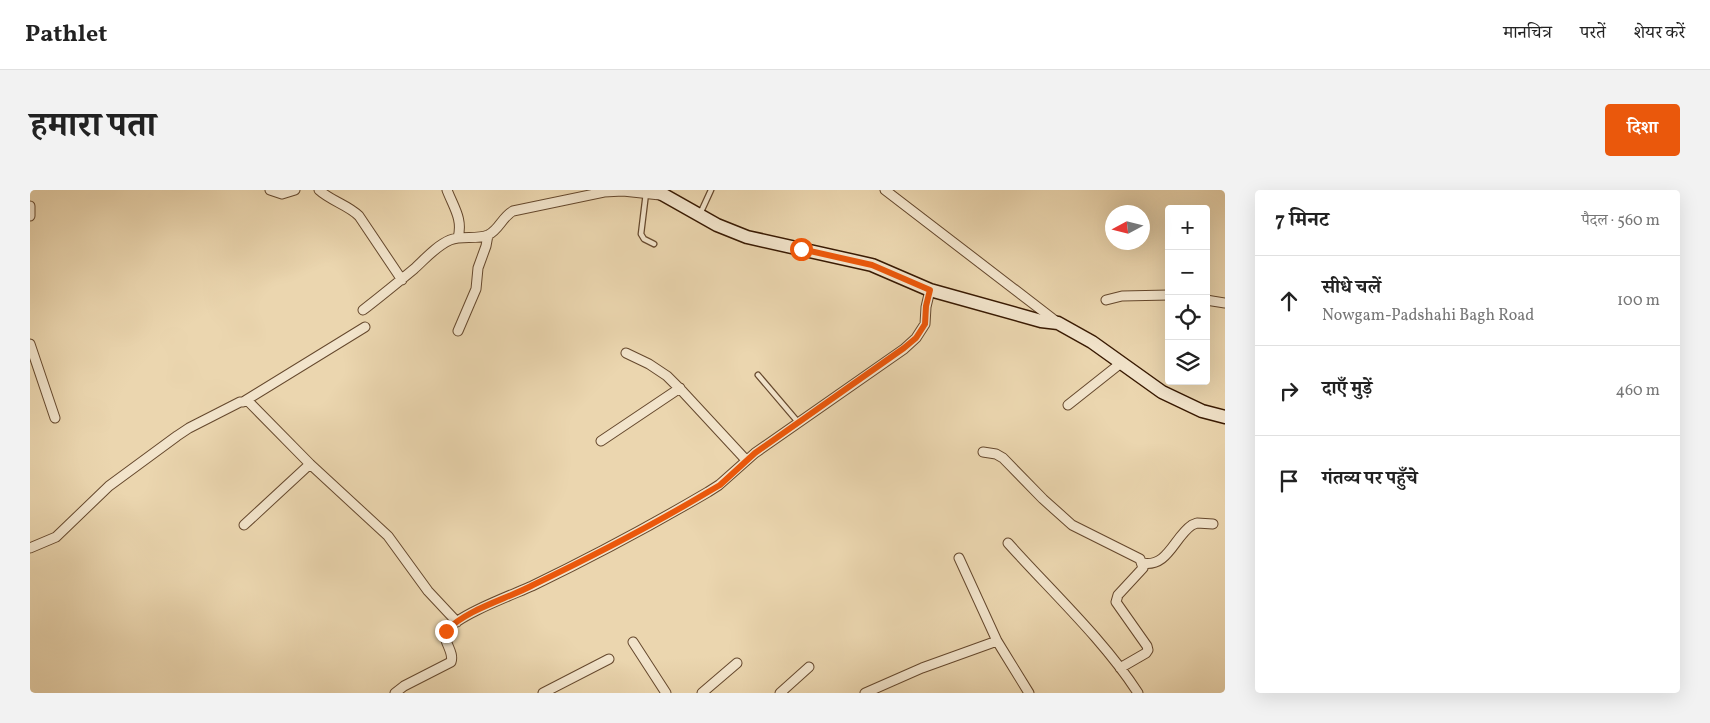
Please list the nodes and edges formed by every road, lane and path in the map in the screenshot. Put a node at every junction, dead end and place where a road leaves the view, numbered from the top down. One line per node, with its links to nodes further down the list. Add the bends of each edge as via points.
1 (270, 190): 2 (street, via 282,194)
2 (295, 190)
3 (319, 190): 14 (street, via 359,216)
4 (447, 190): 12 (street, via 460,221)
5 (711, 190): 9 (lane)
6 (885, 190): 21 (street)
7 (655, 193): 9 (main road); 11 (street, via 604,192 513,211); 13 (lane, via 641,234)
8 (30, 206): 10 (street)
9 (699, 215): 15 (main road, via 747,237 872,265)
10 (30, 216)
11 (488, 235): 12 (street); 23 (street, via 478,268 476,289)
12 (458, 238): 14 (street, via 440,247)
13 (654, 244)
14 (402, 280): 20 (street)
15 (930, 290): 21 (main road); 33 (street, via 925,324 916,338)
16 (1165, 295): 17 (street, via 1122,296)
17 (1106, 300)
18 (1210, 301): 19 (street)
19 (1225, 303)
20 (363, 310)
21 (1058, 323): 26 (main road)
22 (365, 327): 29 (street)
23 (458, 331)
24 (30, 344): 32 (street)
25 (626, 353): 28 (street, via 649,364)
26 (1120, 362): 30 (street); 31 (main road, via 1162,392 1202,411)
27 (758, 375): 33 (lane)
28 (680, 388): 34 (street); 36 (street)
29 (243, 402): 37 (street, via 251,403); 41 (street, via 177,436 109,486 56,536)
30 (1068, 406)
31 (1225, 417)
32 (55, 418)
33 (798, 422): 36 (street)
34 (601, 441)
35 (983, 452): 43 (street, via 1003,458 1072,525 1137,557)
36 (746, 460): 44 (street, via 720,485 658,521)
37 (310, 464): 39 (street); 44 (street, via 388,536 428,591)
38 (1214, 524): 43 (street, via 1192,525 1158,562)
39 (244, 525)
40 (1008, 543): 50 (street)
41 (30, 548)
42 (959, 558): 45 (street)
43 (1142, 563): 50 (street, via 1143,568 1118,595 1116,602 1148,650)
44 (457, 622): 51 (street, via 445,635 453,656 451,662)
45 (997, 641): 56 (street); 57 (street)
46 (633, 642): 53 (street)
47 (609, 659): 52 (street)
48 (737, 663): 54 (street)
49 (809, 667): 55 (street)
50 (1120, 668): 58 (street)
51 (395, 693)
52 (543, 693)
53 (666, 693)
54 (702, 693)
55 (780, 693)
56 (865, 693)
57 (1029, 693)
58 (1138, 693)

